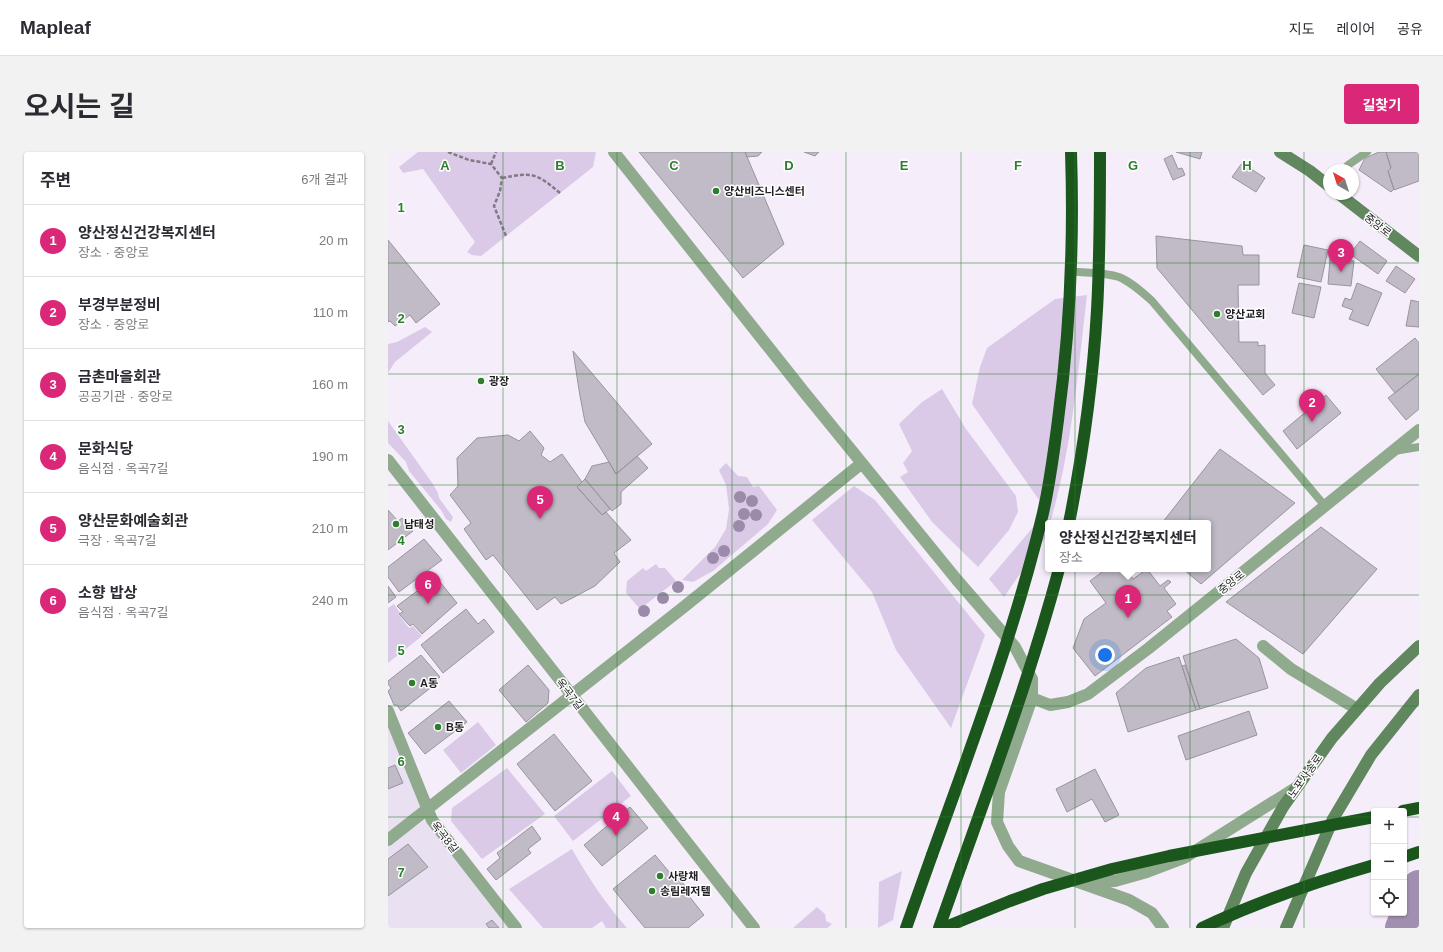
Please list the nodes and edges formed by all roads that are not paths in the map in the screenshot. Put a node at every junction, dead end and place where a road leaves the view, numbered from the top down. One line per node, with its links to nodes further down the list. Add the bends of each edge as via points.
1 (614, 152): 15 (street)
2 (1071, 152): 38 (highway, bridge, via 1073,202 1066,364 1043,511 1021,597 998,670)
3 (1100, 152): 17 (highway, bridge, via 1097,310 1079,473)
4 (1280, 152): 7 (main road)
5 (1367, 152): 6 (lane)
6 (1349, 164)
7 (1323, 181)
8 (1347, 200): 9 (main road, 중앙로)
9 (1417, 253)
10 (1078, 272): 16 (lane, via 1118,277 1152,301)
11 (1419, 430): 13 (street, 중앙로)
12 (1419, 447): 13 (lane)
13 (1394, 451): 16 (street, 중앙로)
14 (388, 460): 22 (street, 옥곡7길)
15 (862, 463): 22 (street); 23 (street, via 1015,647 1032,679)
16 (1325, 506): 23 (street, 중앙로, via 1088,694 1068,702 1050,705)
17 (1070, 520)
18 (1058, 572): 39 (highway, bridge, via 1045,621 997,765)
19 (1263, 646): 24 (street, via 1292,669)
20 (1419, 646): 24 (main road, 노포사송로)
21 (1419, 695): 44 (main road, via 1371,754 1333,819)
22 (572, 696): 28 (street); 37 (street, 옥곡7길)
23 (1032, 698): 35 (street, via 999,792 997,822 1019,862)
24 (1357, 709): 26 (main road, 노포사송로, via 1332,738)
25 (388, 711): 28 (street, 옥곡8길)
26 (1297, 787): 35 (street, via 1184,858 1116,881); 43 (main road, 노포사송로, via 1283,806 1246,873)
27 (1419, 808): 29 (highway)
28 (427, 809): 31 (street); 36 (street, 옥곡8길, via 432,820)
29 (1407, 810)
30 (1371, 818): 40 (highway, bridge, via 1112,869 1010,900)
31 (388, 840)
32 (1419, 852): 33 (highway)
33 (1407, 856)
34 (1371, 866): 42 (highway, bridge, via 1278,896)
35 (1072, 880): 41 (street, via 1129,900 1152,912)
36 (516, 928)
37 (754, 928)
38 (906, 928)
39 (939, 928)
40 (943, 928)
41 (1163, 928)
42 (1202, 928)
43 (1223, 928)
44 (1286, 928)

